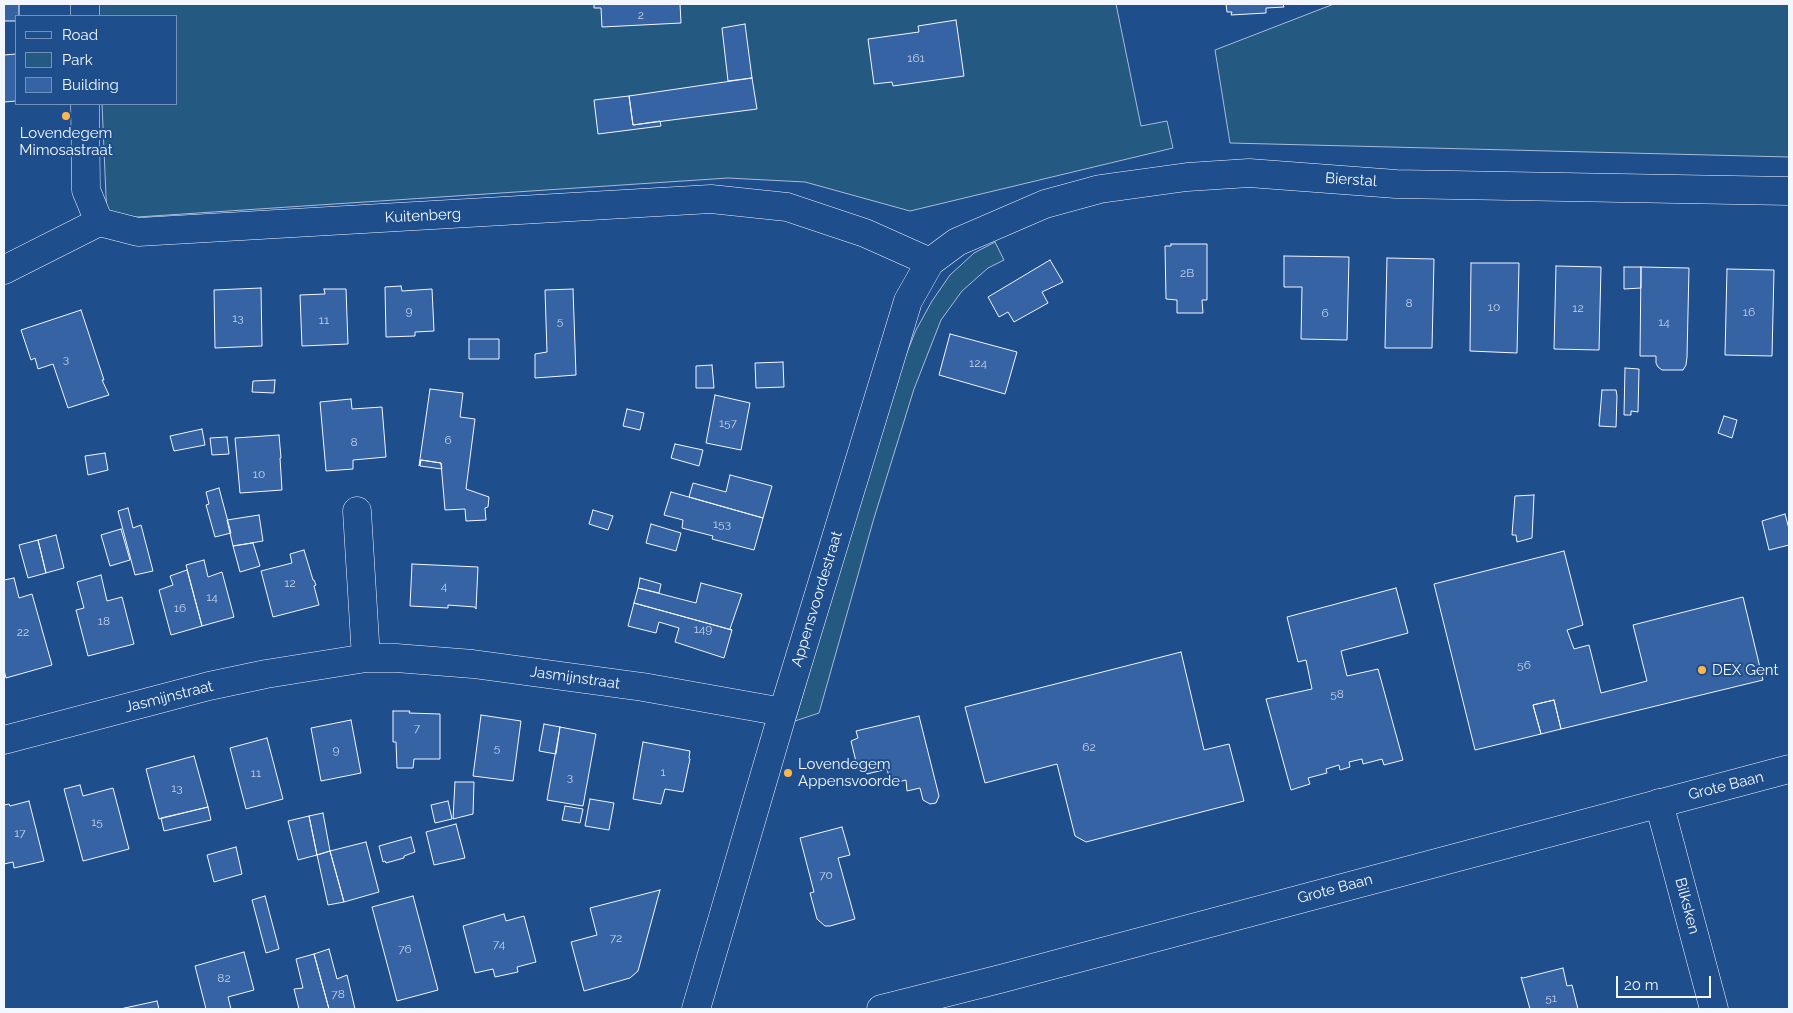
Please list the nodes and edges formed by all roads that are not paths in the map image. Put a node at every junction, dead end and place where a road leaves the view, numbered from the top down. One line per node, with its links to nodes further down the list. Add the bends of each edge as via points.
1 (86, 105): 3 (street, via 86,190)
2 (1789, 191): 4 (street, Bierstal, via 1396,184 1249,173 1187,176 1100,189 1045,204 957,242)
3 (99, 222): 4 (street, Kuitenberg, via 138,232 711,200 787,207 865,234); 5 (street)
4 (930, 262): 8 (street, Appensvoordestraat, via 908,301)
5 (4, 270)
6 (357, 511): 7 (street)
7 (366, 658): 8 (street, Jasmijnstraat, via 473,664); 9 (street, Jasmijnstraat, via 209,686)
8 (782, 712): 12 (street, Appensvoordestraat)
9 (4, 740)
10 (1789, 770): 11 (street, Grote Baan)
11 (1660, 803): 13 (street, Grote Baan); 14 (street, Bilksken)
12 (696, 1009)
13 (880, 1009)
14 (1714, 1009)

